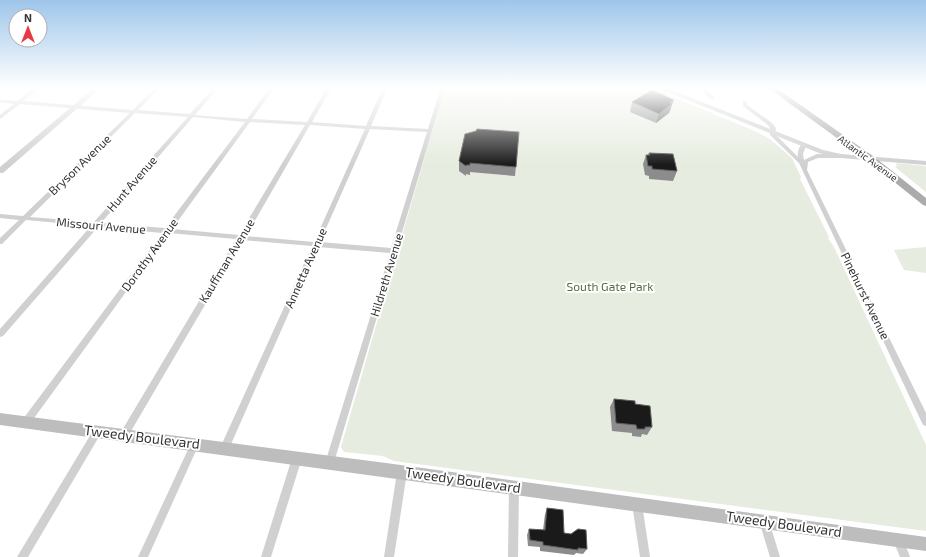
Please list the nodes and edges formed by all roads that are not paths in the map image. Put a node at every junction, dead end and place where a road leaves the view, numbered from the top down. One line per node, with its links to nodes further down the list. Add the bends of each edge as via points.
1 (69, 113): 25 (street)
2 (132, 113): 29 (street, Bryson Avenue)
3 (157, 113): 13 (street)
4 (195, 113): 13 (street, Hunt Avenue)
5 (255, 113): 14 (street, Dorothy Avenue)
6 (315, 113): 15 (street, Kauffman Avenue)
7 (375, 113): 16 (street, Annetta Avenue)
8 (435, 113): 17 (street, Hildreth Avenue)
9 (721, 113): 18 (street)
10 (756, 113): 18 (street, Pinehurst Avenue, via 770,124 773,128)
11 (808, 113): 21 (main road, Atlantic Avenue)
12 (812, 113): 21 (main road, Atlantic Avenue)
13 (192, 116): 14 (street); 30 (street, Hunt Avenue)
14 (250, 120): 15 (street); 31 (street, Dorothy Avenue)
15 (309, 123): 16 (street); 32 (street, Kauffman Avenue)
16 (369, 127): 17 (street); 34 (street, Annetta Avenue)
17 (430, 131): 35 (street, Hildreth Avenue)
18 (772, 134): 19 (street); 22 (street, Pinehurst Avenue)
19 (803, 146): 20 (street); 22 (street)
20 (841, 156): 21 (street); 24 (street, via 811,158 805,161)
21 (874, 159): 23 (street); 26 (main road, Atlantic Avenue); 27 (main road, Atlantic Avenue)
22 (800, 162): 24 (street, Pinehurst Avenue)
23 (926, 163)
24 (804, 170): 39 (street, Pinehurst Avenue)
25 (0, 171)
26 (926, 195)
27 (926, 203)
28 (0, 216): 29 (street, Missouri Avenue)
29 (24, 219): 30 (street, Missouri Avenue); 33 (street, Bryson Avenue)
30 (95, 225): 31 (street, Missouri Avenue); 36 (street, Hunt Avenue)
31 (167, 232): 32 (street, Missouri Avenue); 38 (street, Dorothy Avenue)
32 (241, 238): 34 (street, Missouri Avenue); 41 (street, Kauffman Avenue)
33 (0, 242)
34 (316, 244): 35 (street, Missouri Avenue); 43 (street, Annetta Avenue)
35 (394, 251): 45 (street, Hildreth Avenue)
36 (0, 334)
37 (1, 421): 38 (main road, Tweedy Boulevard)
38 (26, 422): 40 (main road, Tweedy Boulevard)
39 (926, 422)
40 (97, 432): 41 (main road, Tweedy Boulevard); 52 (street)
41 (124, 435): 42 (main road, Tweedy Boulevard)
42 (196, 444): 43 (main road, Tweedy Boulevard); 53 (street)
43 (225, 448): 44 (main road, Tweedy Boulevard)
44 (297, 458): 45 (main road, Tweedy Boulevard); 54 (street)
45 (330, 463): 46 (main road, Tweedy Boulevard)
46 (402, 472): 47 (main road, Tweedy Boulevard); 55 (street)
47 (514, 487): 48 (main road, Tweedy Boulevard); 56 (street)
48 (637, 504): 49 (main road, Tweedy Boulevard); 57 (street)
49 (764, 521): 50 (main road, Tweedy Boulevard); 58 (street)
50 (898, 540): 51 (main road, Tweedy Boulevard); 59 (street)
51 (926, 544)
52 (22, 557)
53 (143, 557)
54 (266, 557)
55 (390, 557)
56 (513, 557)
57 (645, 557)
58 (775, 557)
59 (905, 557)

